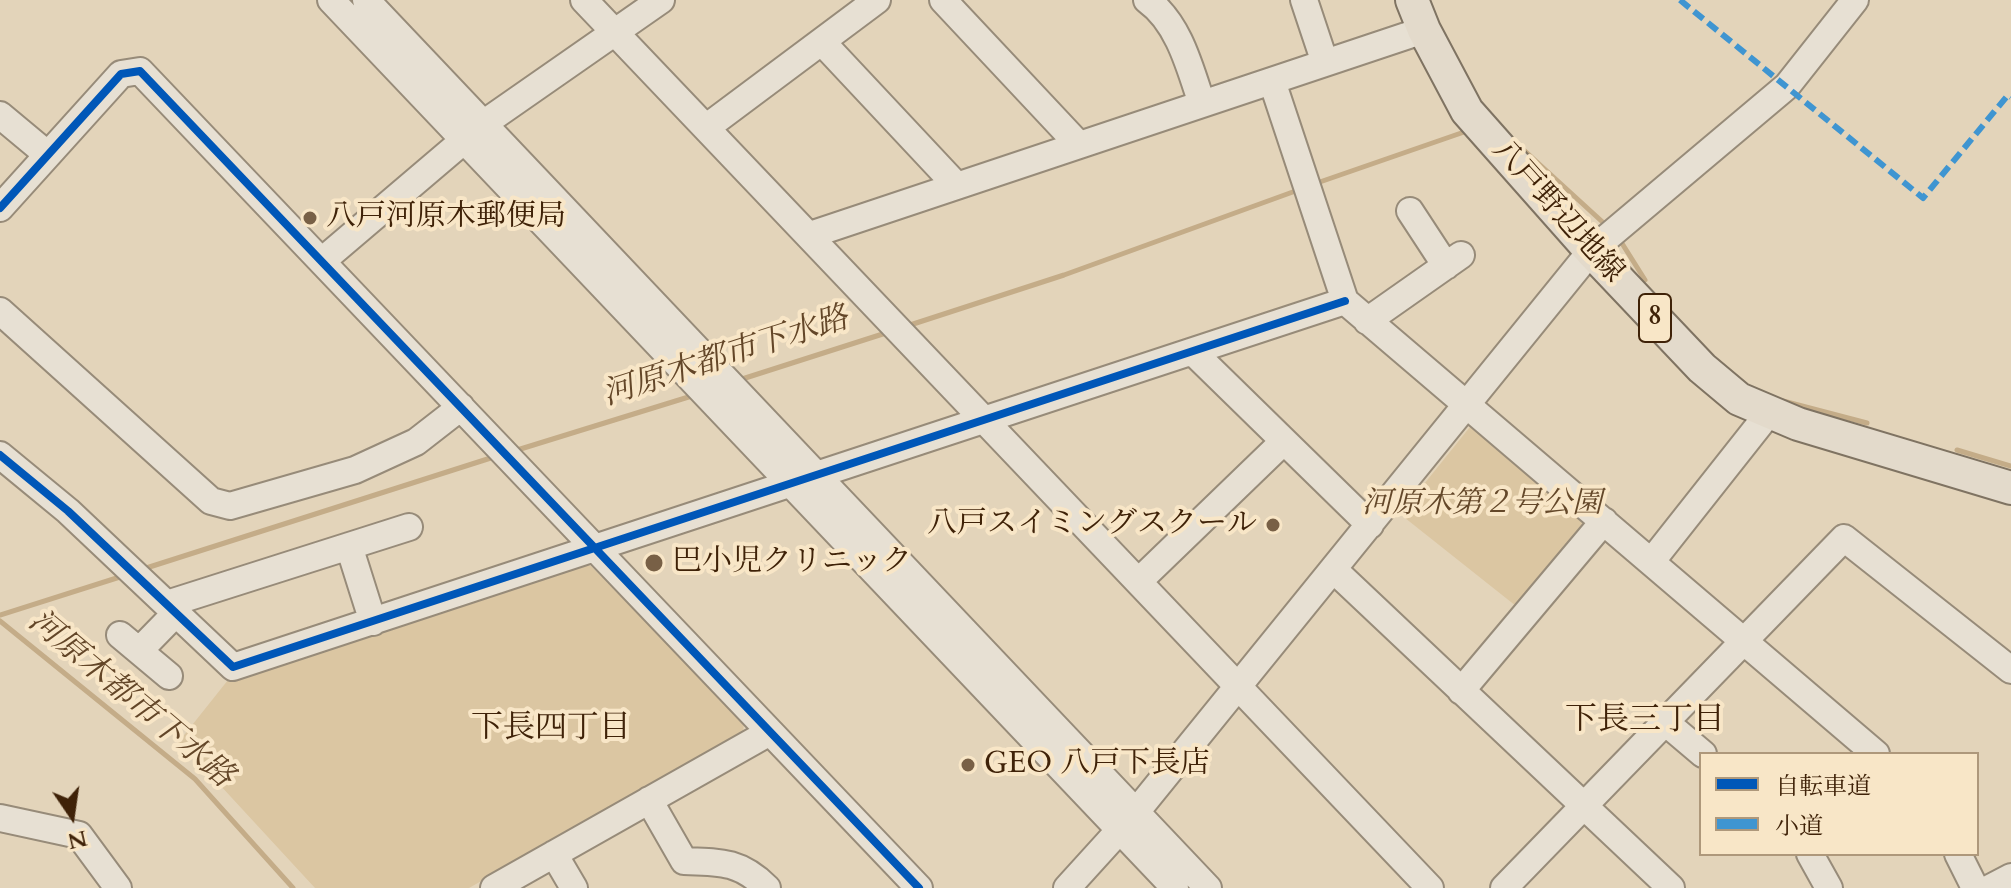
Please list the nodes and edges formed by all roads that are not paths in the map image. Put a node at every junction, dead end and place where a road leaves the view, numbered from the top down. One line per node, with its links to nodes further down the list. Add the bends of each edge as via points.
1 (331, 0): 19 (street)
2 (366, 0): 19 (street)
3 (584, 0): 12 (street)
4 (661, 0): 12 (street)
5 (877, 0): 13 (street)
6 (943, 0): 20 (street)
7 (1147, 0): 16 (street, via 1183,46)
8 (1304, 0): 14 (street)
9 (1412, 0): 11 (main road, 八戸野辺地線 / 8)
10 (1855, 0): 26 (street, via 1787,86)
11 (1424, 30): 14 (street); 26 (main road, 八戸野辺地線 / 8, via 1467,111)
12 (614, 31): 18 (street); 19 (street)
13 (822, 42): 18 (street); 22 (street)
14 (1325, 63): 15 (street)
15 (1272, 81): 16 (street); 28 (street)
16 (1202, 104): 20 (street)
17 (0, 115): 21 (street)
18 (707, 127): 25 (street)
19 (474, 132): 27 (street); 38 (street); 39 (street)
20 (1079, 145): 22 (street)
21 (48, 155): 23 (street); 27 (street, via 121,74 140,71)
22 (956, 185): 25 (street)
23 (0, 208)
24 (1410, 211): 30 (street, via 1453,260)
25 (810, 235): 35 (street)
26 (1591, 251): 32 (street); 34 (main road, 八戸野辺地線 / 8, via 1702,368 1739,399)
27 (322, 261): 33 (street)
28 (1345, 301): 30 (street); 31 (street)
29 (0, 311): 33 (street, via 211,501 230,506 355,470 416,442)
30 (1367, 321): 32 (street)
31 (1193, 352): 35 (street); 36 (street)
32 (1466, 406): 41 (street); 42 (street)
33 (461, 407): 45 (street)
34 (1768, 414): 40 (main road, 八戸野辺地線 / 8); 46 (street)
35 (986, 420): 38 (street); 48 (street)
36 (1283, 442): 42 (street); 48 (street)
37 (0, 455): 49 (street)
38 (817, 477): 39 (street); 63 (street)
39 (791, 485): 45 (street); 63 (street)
40 (2011, 488)
41 (1604, 521): 46 (street); 55 (street)
42 (1370, 525): 47 (street)
43 (409, 527): 44 (street)
44 (349, 546): 49 (street); 50 (street)
45 (595, 548): 50 (street); 57 (street)
46 (1651, 562): 51 (street)
47 (1333, 569): 54 (street); 55 (street)
48 (1139, 581): 54 (street)
49 (171, 608): 50 (street, via 233,667); 53 (street, via 130,643)
50 (373, 622)
51 (1742, 640): 52 (street, via 1844,538); 56 (street); 58 (street)
52 (2011, 670)
53 (169, 676)
54 (1238, 686): 63 (street); 76 (street)
55 (1461, 691): 61 (street)
56 (1664, 721): 59 (street); 61 (street)
57 (770, 732): 60 (street); 72 (street)
58 (1868, 751)
59 (1701, 752)
60 (649, 800): 64 (street); 71 (street, via 684,861 720,862 748,870)
61 (1583, 806): 77 (street); 78 (street)
62 (0, 818): 68 (street, via 79,835)
63 (1128, 822): 73 (street); 74 (street); 75 (street)
64 (554, 854): 69 (street); 70 (street)
65 (1811, 856): 79 (street)
66 (1959, 856): 80 (street)
67 (2011, 877): 81 (street)
68 (118, 888)
69 (494, 888)
70 (574, 888)
71 (767, 888)
72 (919, 888)
73 (1067, 888)
74 (1175, 888)
75 (1208, 888)
76 (1430, 888)
77 (1504, 888)
78 (1671, 888)
79 (1829, 888)
80 (1975, 888)
81 (1990, 888)

